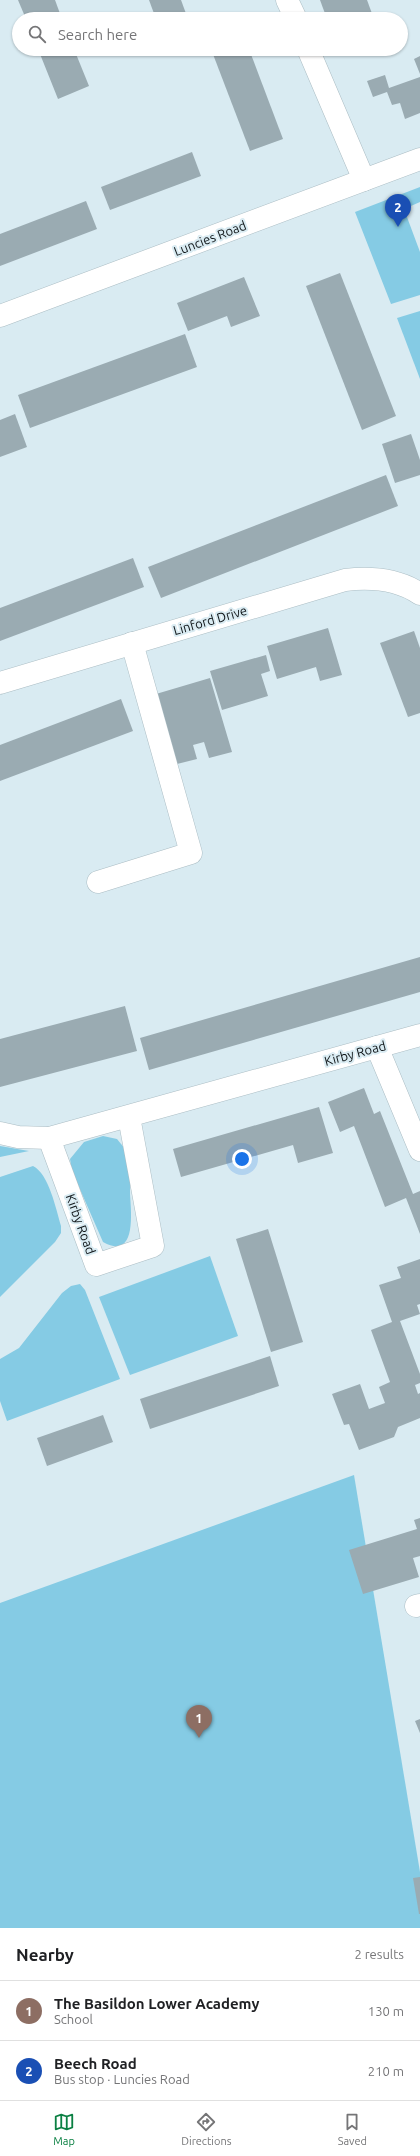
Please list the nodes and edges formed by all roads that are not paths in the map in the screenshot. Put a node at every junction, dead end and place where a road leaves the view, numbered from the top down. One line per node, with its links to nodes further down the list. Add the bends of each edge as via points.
1 (287, 0): 2 (street)
2 (293, 12)
3 (311, 56): 5 (street)
4 (420, 159): 5 (street, Luncies Road)
5 (364, 180): 6 (street, Luncies Road)
6 (0, 316)
7 (420, 594): 8 (street, Linford Drive, via 413,589 370,577 345,580)
8 (132, 643): 9 (street, Linford Drive); 10 (street, via 191,853)
9 (0, 683)
10 (98, 882)
11 (420, 1035): 12 (street, Kirby Road)
12 (377, 1047): 13 (street, Kirby Road); 16 (street)
13 (129, 1117): 15 (street, Kirby Road); 15 (street, Kirby Road, via 153,1246 96,1265)
14 (0, 1133): 15 (street, Kirby Road, via 18,1137)
15 (49, 1138)
16 (420, 1150)

